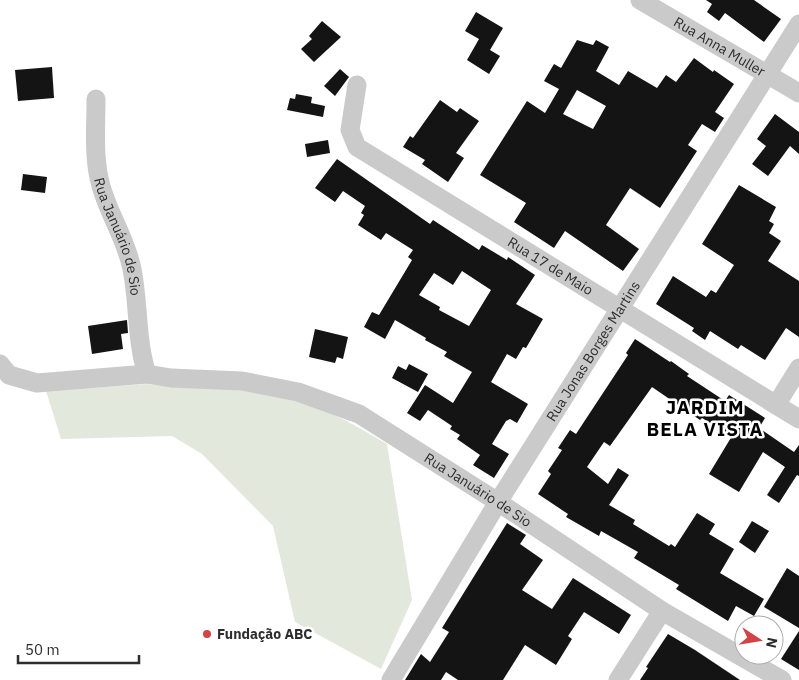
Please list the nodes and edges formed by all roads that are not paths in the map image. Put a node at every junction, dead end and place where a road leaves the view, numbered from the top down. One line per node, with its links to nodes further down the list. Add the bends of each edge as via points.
1 (640, 0): 3 (street, Rua Anna Muller)
2 (799, 24): 3 (street, Rua Jonas Borges Martins)
3 (769, 74): 5 (street, Rua Anna Muller); 7 (street, Rua Jonas Borges Martins)
4 (357, 85): 7 (street, Rua 17 de Maio, via 350,130 357,147)
5 (799, 93)
6 (96, 99): 10 (street, Rua Januário de Sio, via 97,169 132,269 142,357)
7 (621, 309): 11 (street, Rua 17 de Maio); 13 (street, Rua Jonas Borges Martins)
8 (0, 364): 10 (street, Rua Januário de Sio, via 9,375 36,383)
9 (799, 368): 11 (street)
10 (147, 374): 13 (street, Rua Januário de Sio, via 242,381 316,398 359,414)
11 (776, 405): 12 (street, Rua 17 de Maio)
12 (799, 419)
13 (498, 502): 14 (street, Rua Januário de Sio); 15 (street, Rua Jonas Borges Martins)
14 (662, 612): 16 (street); 17 (street, Rua Januário de Sio)
15 (391, 680)
16 (618, 680)
17 (782, 680)

